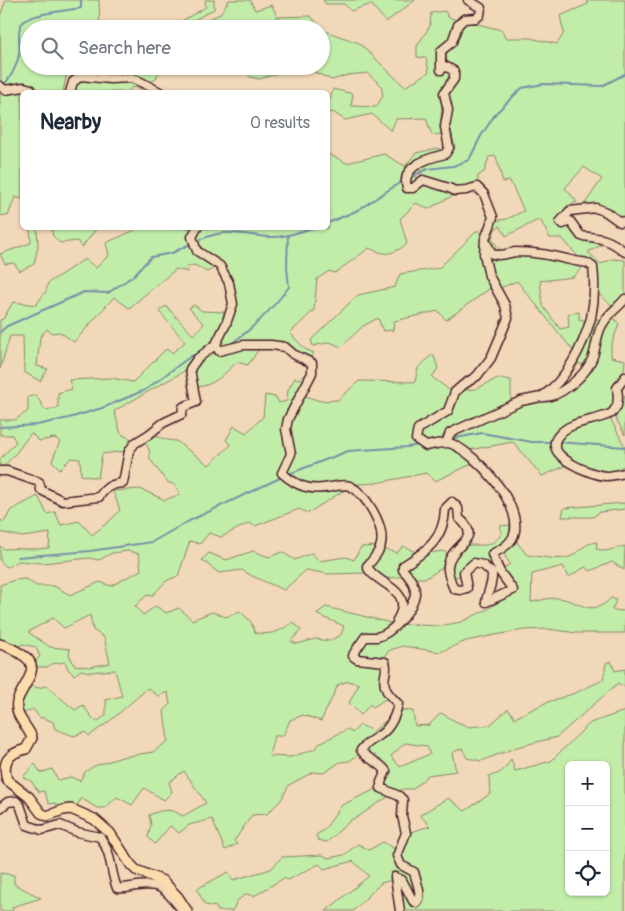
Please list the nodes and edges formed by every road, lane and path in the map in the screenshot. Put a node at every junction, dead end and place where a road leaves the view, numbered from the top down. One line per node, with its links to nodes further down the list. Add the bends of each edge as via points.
1 (468, 0): 8 (street, via 480,8 480,15 464,19 458,25 452,42 441,50 441,70 446,66 454,71 454,79 444,93 449,148 445,154 417,164 407,172 404,181 407,188 413,188 423,180 455,191 476,186 484,194 493,217)
2 (0, 86): 3 (street, via 6,90 24,87)
3 (30, 90)
4 (71, 90): 5 (street, via 73,82 81,76 132,78)
5 (156, 90)
6 (625, 221): 9 (street, via 620,222 596,208 570,211 560,222 570,221 581,236 612,242)
7 (196, 230): 11 (street, via 192,238 197,251 220,266 229,283 233,304)
8 (484, 239): 14 (street, via 492,254 498,256 512,252 539,252 587,262 593,267 591,318 584,336 559,382); 15 (street, via 489,276 506,305 508,318 491,358 476,376 455,392 448,411 418,429 416,439 426,446)
9 (625, 252)
10 (625, 299): 14 (street, via 603,322 592,360 583,373 564,390)
11 (216, 344): 16 (street, via 197,358 190,369 196,402 183,407 182,414 162,423 135,443 123,483 105,488 99,497 63,501 41,490 39,482); 18 (street, via 219,351 243,345 285,347 312,363 312,373 288,419 286,430 291,454 282,473 312,489 348,485 368,505 377,519 381,545 367,566 369,572 397,591 400,615)
12 (625, 377): 13 (street, via 617,388)
13 (622, 395): 17 (street, via 612,414 568,427 557,436 555,445 559,454 572,465 606,476)
14 (541, 397): 15 (street, via 521,401 450,433)
15 (446, 444): 18 (street, via 451,443 475,460 506,496 513,513 515,531 509,544 492,554 512,590 486,602 486,594 493,582 492,573 484,565 474,562 464,572 467,588 454,589 448,566 453,553 469,533 452,502 445,509 440,534 431,546 403,566 415,594 401,621)
16 (0, 471)
17 (625, 473)
18 (393, 626): 23 (street, via 378,637 365,637 353,656 385,662 384,687 398,704 388,728 361,750 386,771 381,788 403,800 406,833 397,856 401,865 414,872 420,900 413,902 402,880 395,877)
19 (0, 644): 22 (main road, via 26,657 32,666 17,702 20,718 32,738 26,749 5,762 7,780 30,797 46,816 71,809 94,820 110,833 136,870 163,881)
20 (0, 808): 21 (street, via 16,801 27,825 35,829 60,825 100,837 106,845 117,888 161,887)
21 (183, 911)
22 (186, 911)
23 (400, 911)

